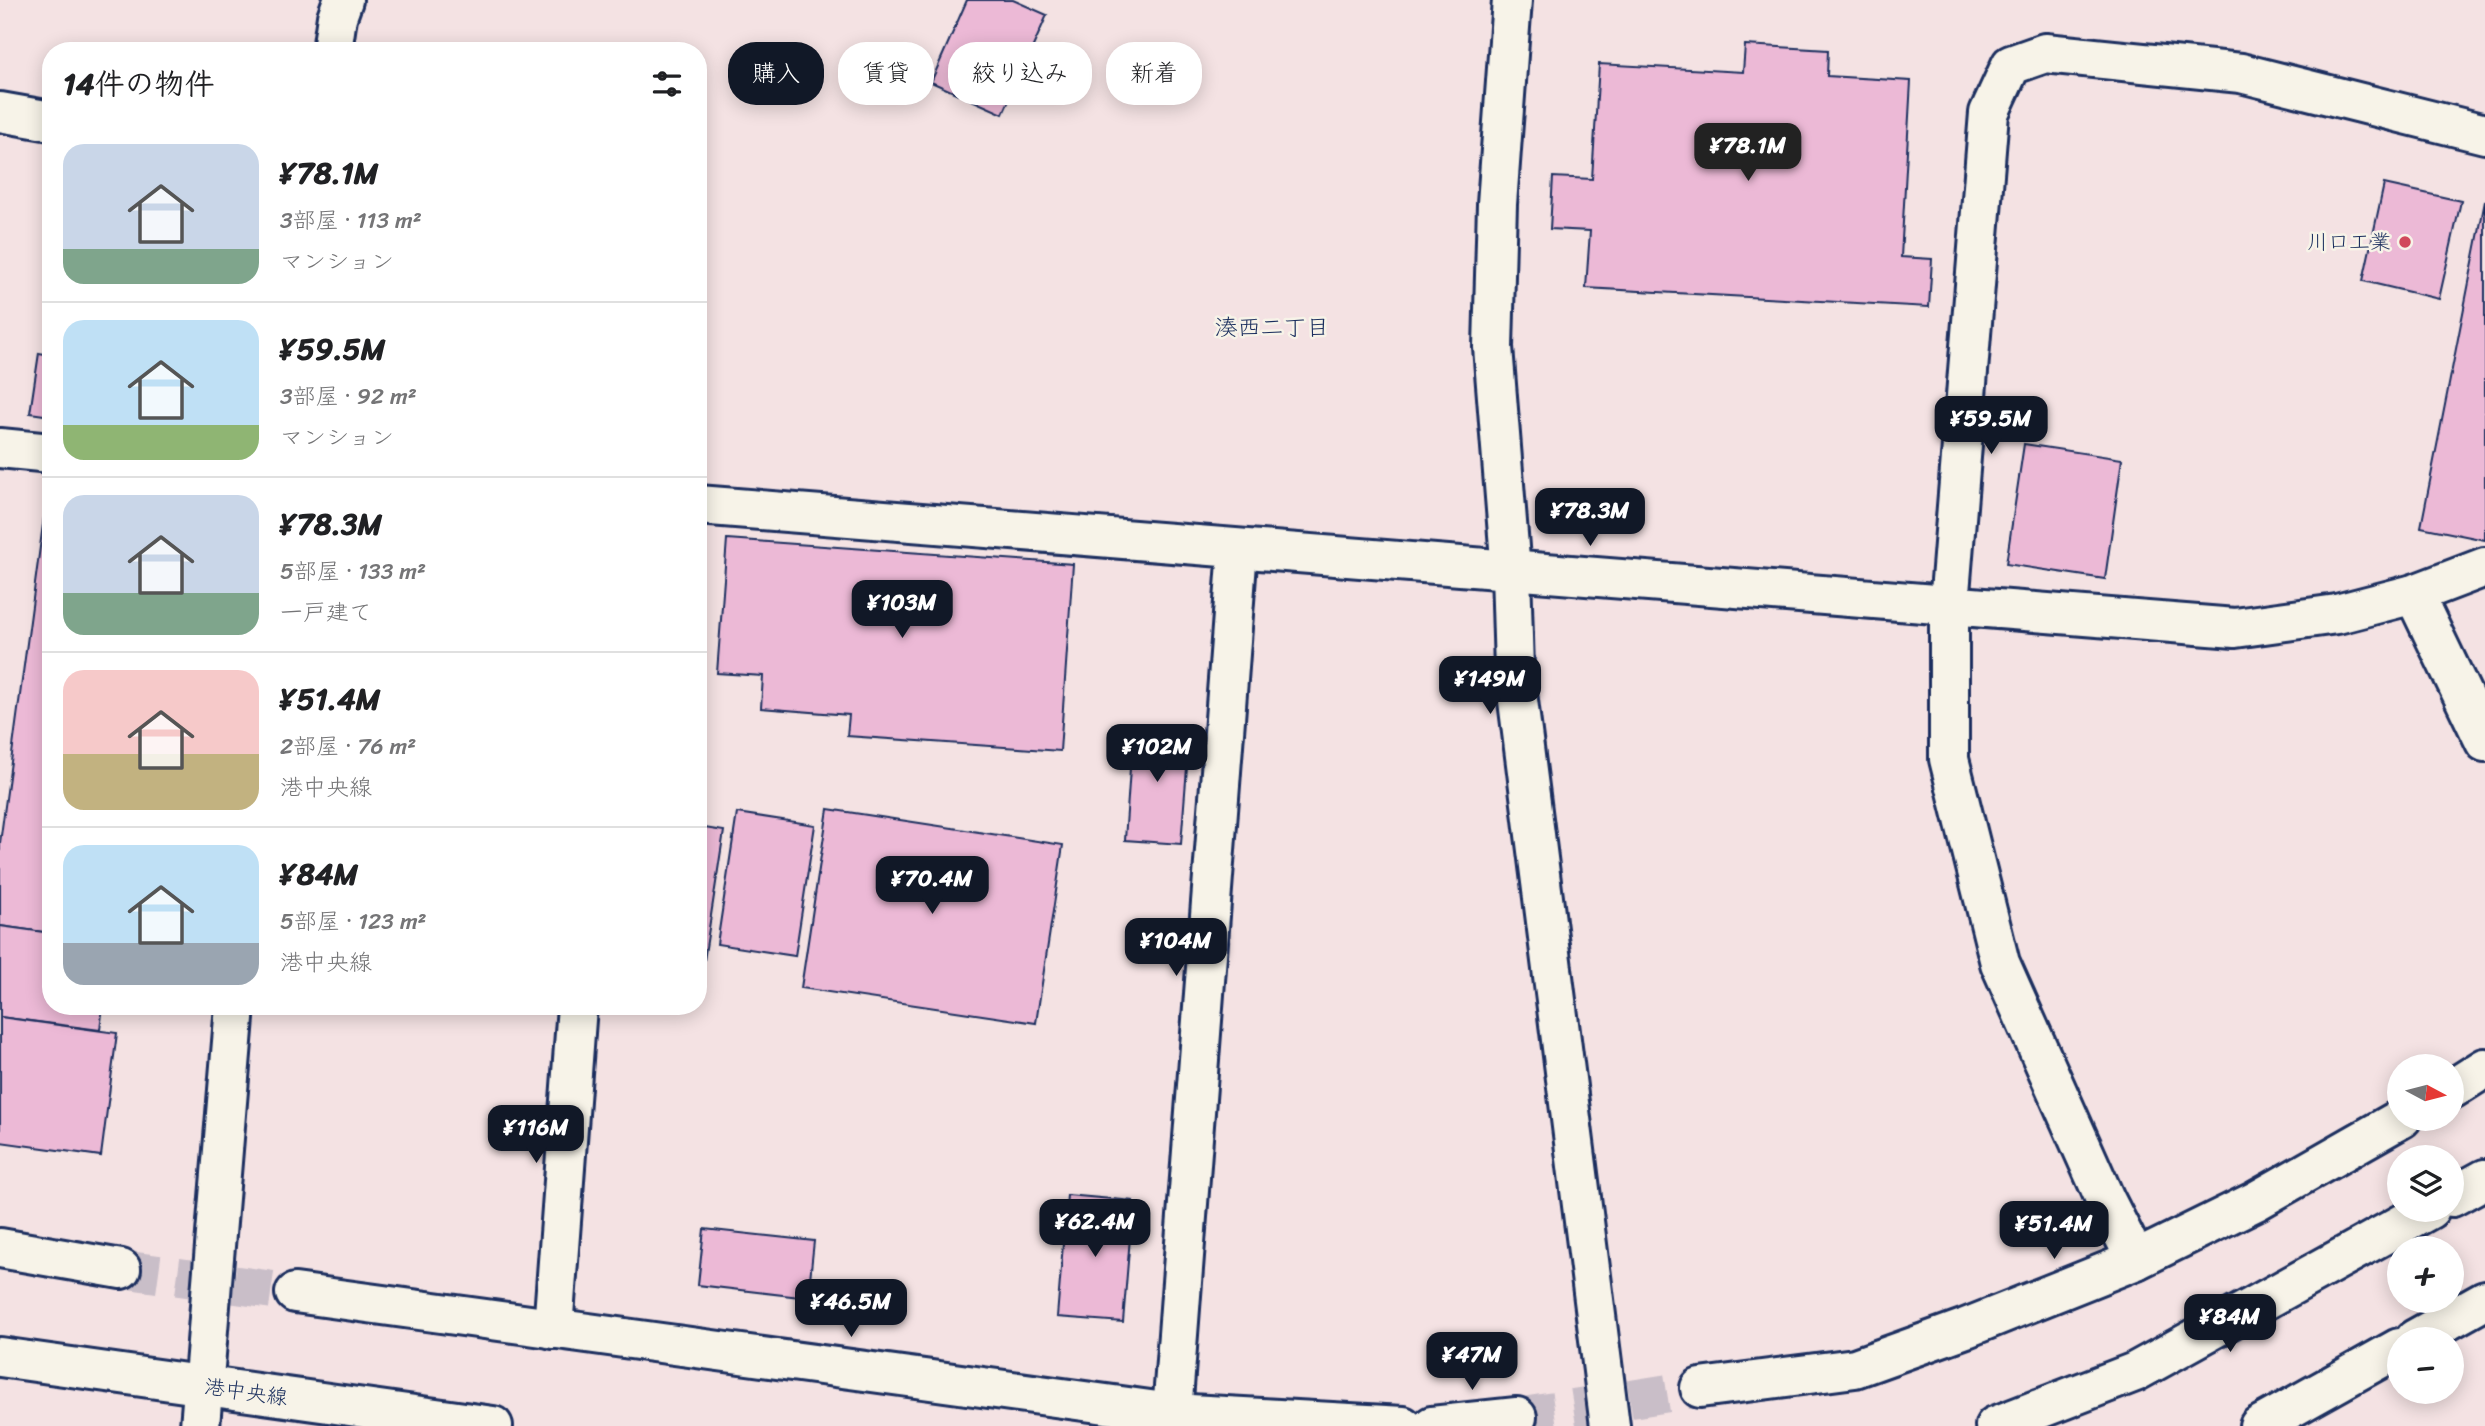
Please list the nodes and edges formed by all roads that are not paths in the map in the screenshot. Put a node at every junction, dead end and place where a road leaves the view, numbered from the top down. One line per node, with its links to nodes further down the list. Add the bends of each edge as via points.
1 (344, 0): 3 (street)
2 (1512, 0): 12 (street, via 1497,204 1493,348)
3 (333, 42)
4 (0, 112): 5 (street)
5 (42, 119)
6 (2485, 134): 14 (street, via 2241,73 2045,53 2011,65 1989,113)
7 (0, 448): 8 (street)
8 (42, 452)
9 (707, 506): 10 (street)
10 (1238, 549): 12 (street); 35 (street)
11 (2485, 567): 13 (street)
12 (1511, 572): 14 (street); 41 (street, via 1514,669)
13 (2414, 594): 14 (street, via 2337,614 2235,628); 15 (street)
14 (1949, 605): 25 (street, via 1949,759 2000,963)
15 (2485, 742)
16 (234, 1015): 33 (street)
17 (577, 1015): 30 (street)
18 (2485, 1068): 19 (street)
19 (2464, 1081)
20 (2387, 1127): 25 (street, via 2256,1201)
21 (2485, 1179): 22 (street)
22 (2464, 1190)
23 (2406, 1222): 42 (street, via 2135,1372)
24 (0, 1248): 26 (street)
25 (2136, 1260): 34 (street, via 1855,1367)
26 (121, 1269)
27 (295, 1293): 30 (street)
28 (2485, 1300): 29 (street)
29 (2437, 1327)
30 (553, 1329): 35 (street)
31 (2387, 1355): 43 (street)
32 (0, 1357): 33 (street, 港中央線)
33 (203, 1385): 37 (street); 38 (street, 港中央線)
34 (1700, 1388)
35 (1172, 1413): 39 (street)
36 (1517, 1417): 40 (street)
37 (201, 1426)
38 (493, 1426)
39 (1403, 1426)
40 (1432, 1426)
41 (1609, 1426)
42 (1995, 1426)
43 (2259, 1426)

